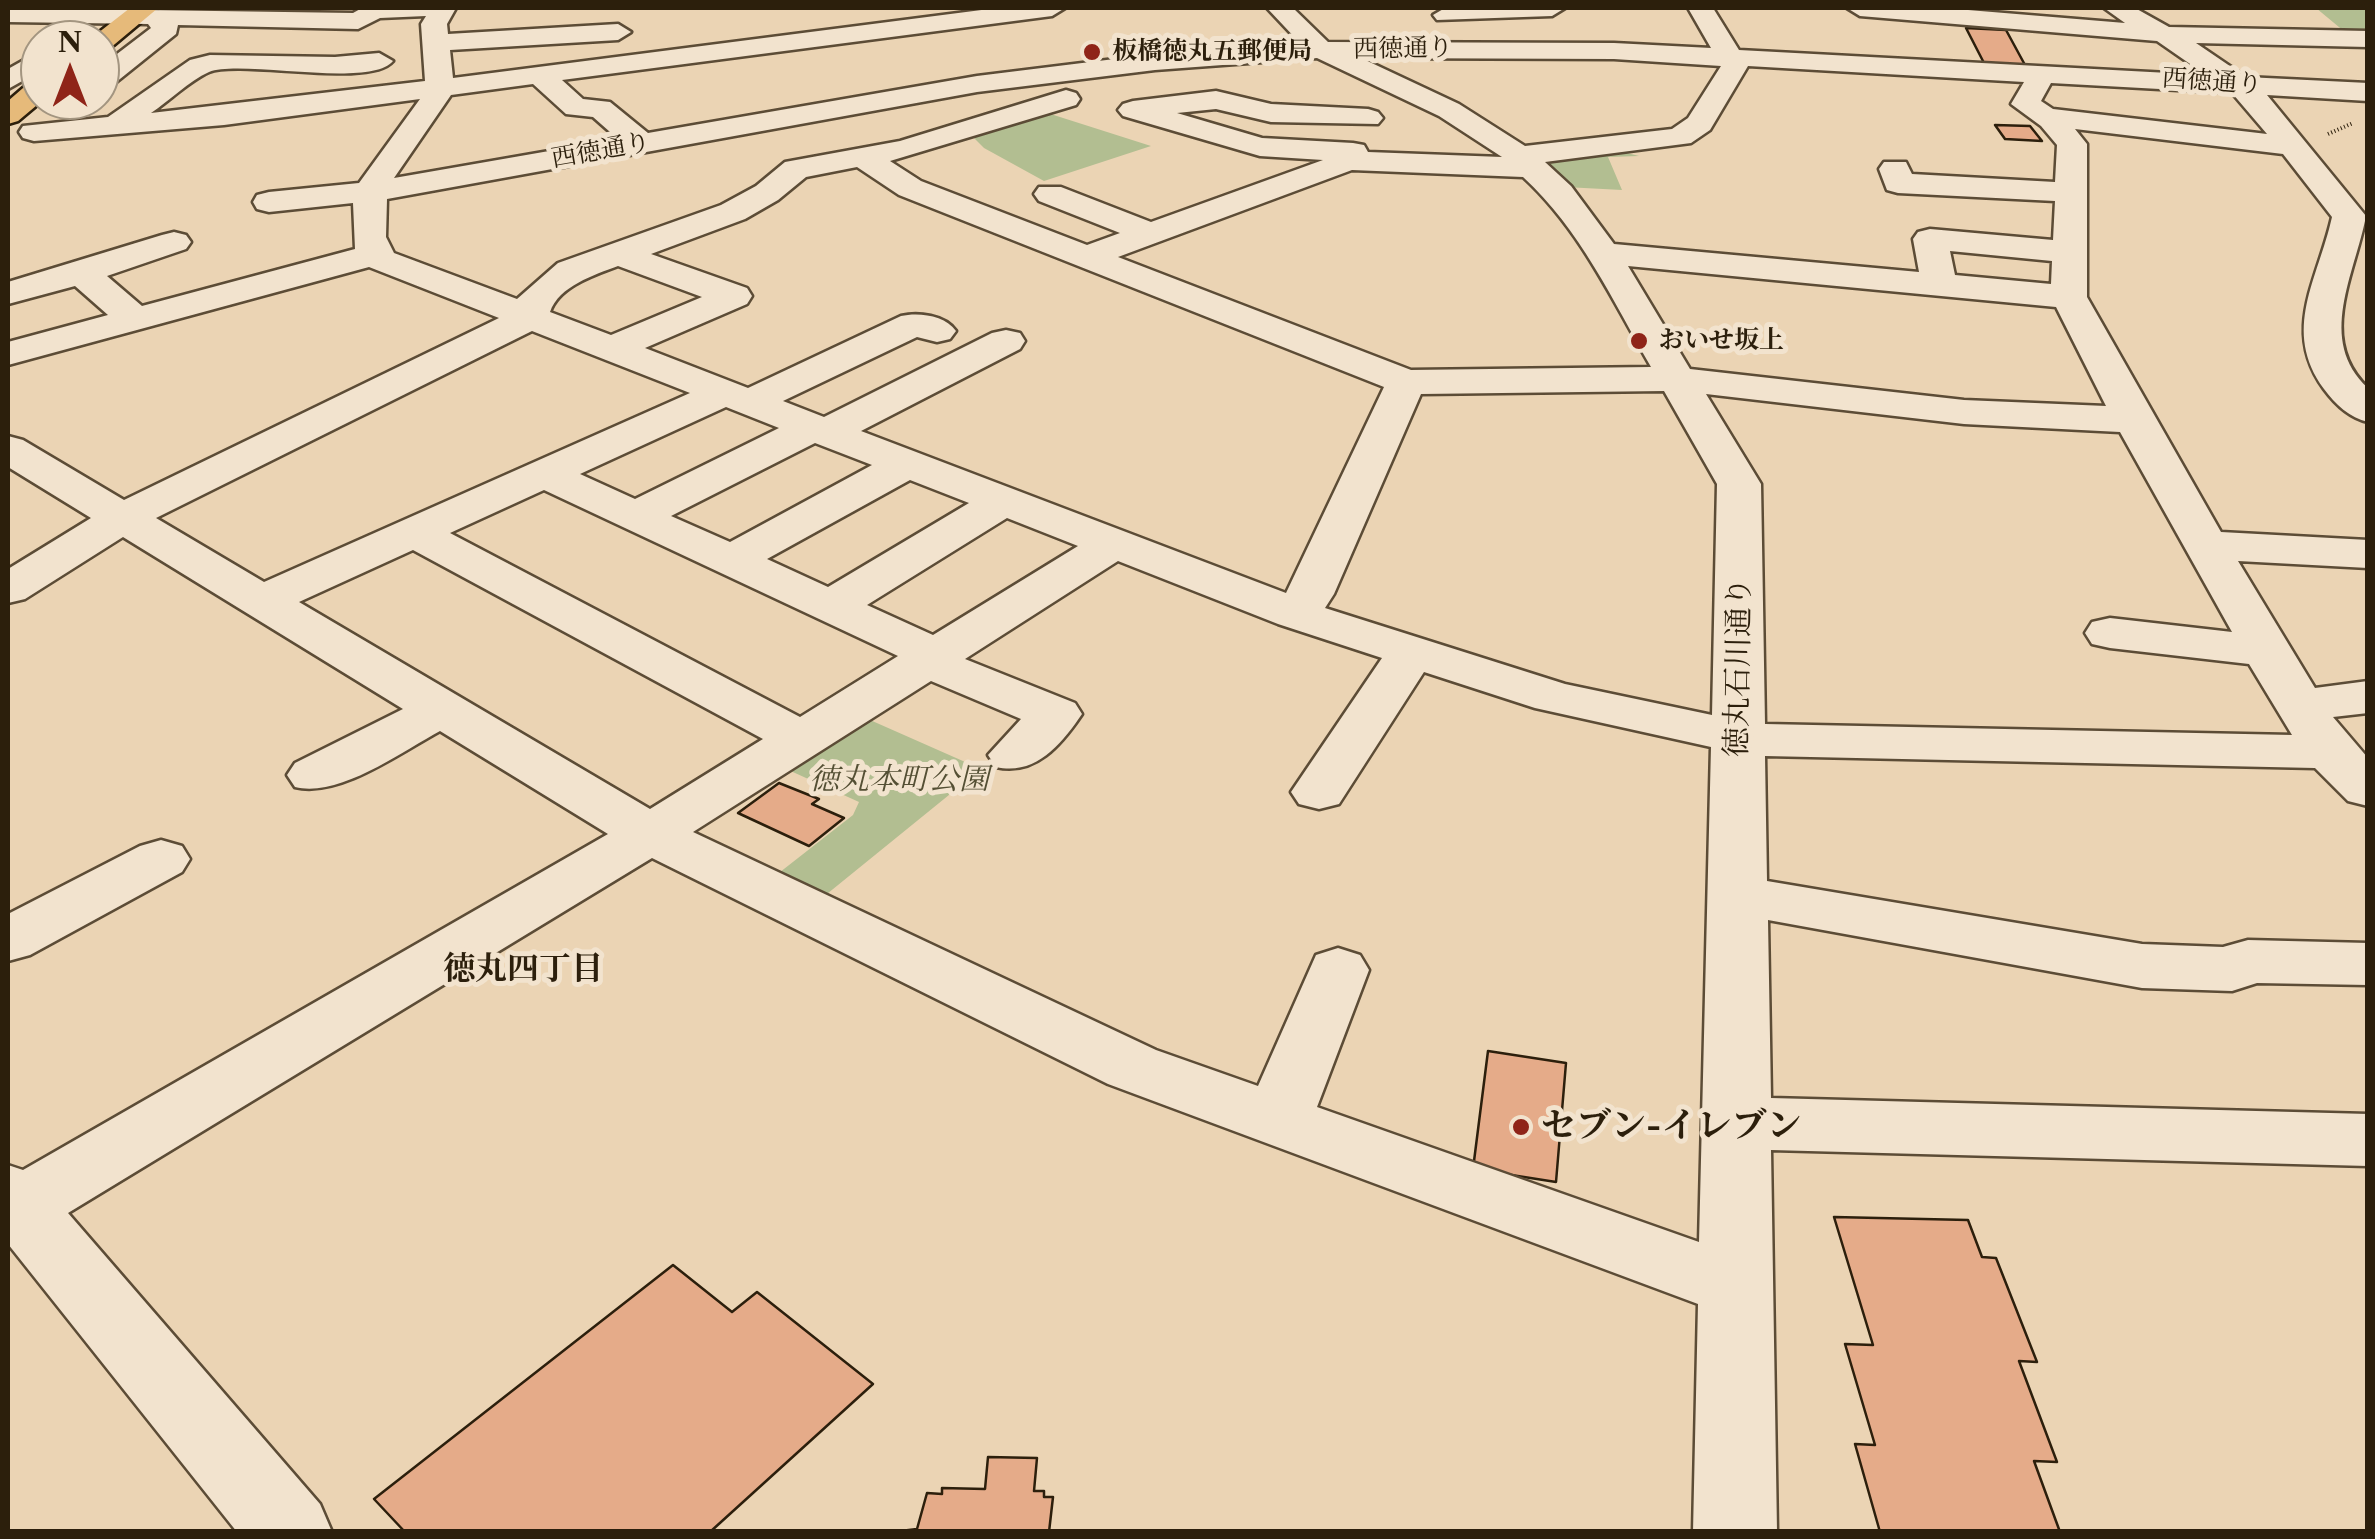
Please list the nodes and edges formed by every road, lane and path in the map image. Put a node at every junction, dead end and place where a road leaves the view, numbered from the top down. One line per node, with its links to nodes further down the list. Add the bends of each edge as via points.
1 (222, 8): 13 (street)
2 (444, 8): 13 (street, via 374,11 358,21); 21 (street, via 434,24)
3 (559, 8): 18 (street)
4 (1052, 8): 10 (street)
5 (1552, 8): 9 (street)
6 (1701, 8): 22 (street)
7 (1860, 8): 17 (street)
8 (2116, 8): 17 (street)
9 (1514, 9): 12 (street)
10 (1010, 11): 20 (street, via 920,33); 24 (street)
11 (8, 14): 13 (street)
12 (1427, 16)
13 (139, 18): 23 (street, via 167,28)
14 (719, 25): 20 (street, via 777,21)
15 (1308, 26): 22 (street, 西徳通り, via 1544,48); 24 (street, 西徳通り); 30 (street, 徳丸石川通り)
16 (642, 30): 18 (street)
17 (2162, 34): 19 (street); 27 (street)
18 (545, 36): 21 (street)
19 (2368, 39)
20 (768, 44): 26 (street); 32 (street, via 760,60 762,79 776,100)
21 (436, 50): 28 (street); 35 (street, via 335,65 210,63)
22 (1732, 56): 25 (street, 西徳通り); 42 (street, via 1735,66 1686,134)
23 (120, 65)
24 (1090, 68): 31 (street); 32 (street, 西徳通り)
25 (2044, 73): 27 (street, 西徳通り); 33 (street, via 2025,104)
26 (540, 76): 28 (street); 37 (street, via 576,108 600,108)
27 (2239, 84): 29 (street, 西徳通り); 38 (street)
28 (440, 90): 35 (street); 44 (street)
29 (2368, 92)
30 (1377, 98): 31 (street, via 1271,113 1216,100); 41 (street); 42 (street, 徳丸石川通り, via 1462,118)
31 (1131, 99): 40 (street, via 1059,100 905,150); 41 (street, via 1133,110 1260,147)
32 (800, 116): 37 (street, 西徳通り); 40 (street)
33 (2048, 117): 38 (street); 49 (street, via 2072,144)
34 (50, 120): 36 (street)
35 (112, 128): 36 (street)
36 (34, 132): 39 (street)
37 (642, 144): 44 (street, 西徳通り)
38 (2294, 146): 48 (street)
39 (8, 152)
40 (861, 157): 52 (street, via 796,169 732,212); 55 (street, via 910,188)
41 (1351, 157): 42 (street); 50 (street)
42 (1526, 162): 54 (street, 徳丸石川通り, via 1576,212)
43 (1895, 169): 49 (street, via 1898,182)
44 (370, 192): 46 (street, 西徳通り); 53 (street)
45 (1050, 194): 50 (street)
46 (269, 202)
47 (1920, 217): 49 (street)
48 (2358, 219): 69 (street, via 2318,340 2328,374)
49 (2068, 224): 57 (street, via 1930,239); 59 (street)
50 (1150, 233): 55 (street)
51 (174, 242): 56 (street)
52 (616, 253): 61 (street, via 570,271 535,300); 64 (street, via 734,296)
53 (375, 254): 60 (street); 61 (street)
54 (1603, 254): 57 (street); 66 (street, 徳丸石川通り)
55 (1086, 257): 67 (street)
56 (82, 273): 58 (street); 60 (street)
57 (1938, 285): 59 (street)
58 (8, 293)
59 (2069, 297): 70 (street)
60 (134, 318): 65 (street)
61 (529, 318): 64 (street); 77 (street)
62 (936, 331): 68 (street, via 914,324)
63 (1006, 341): 71 (street)
64 (611, 349): 68 (street)
65 (8, 354)
66 (1678, 379): 67 (street); 70 (street, via 1964,412); 94 (street, 徳丸石川通り, via 1738,484)
67 (1406, 382): 86 (street)
68 (737, 397): 71 (street); 74 (street)
69 (2368, 410)
70 (2134, 420): 80 (street)
71 (821, 430): 73 (street); 76 (street)
72 (8, 450): 77 (street)
73 (908, 463): 75 (street); 82 (street)
74 (544, 474): 76 (street); 78 (street)
75 (1004, 501): 79 (street); 85 (street)
76 (636, 516): 82 (street)
77 (124, 517): 83 (street); 84 (street)
78 (414, 532): 84 (street); 95 (street)
79 (1115, 543): 86 (street); 90 (street)
80 (2208, 545): 81 (street); 88 (street)
81 (2368, 554)
82 (732, 560): 85 (street)
83 (8, 590)
84 (262, 600): 93 (street)
85 (831, 606): 90 (street)
86 (1295, 614): 89 (street)
87 (2110, 633): 88 (street)
88 (2265, 651): 92 (street)
89 (1411, 652): 94 (street, via 1552,698); 100 (street)
90 (932, 658): 95 (street); 97 (street, via 1056,714)
91 (2368, 696): 92 (street)
92 (2298, 706): 96 (street)
93 (442, 710): 98 (street); 101 (street)
94 (1738, 738): 96 (street); 103 (street, 徳丸石川通り)
95 (802, 739): 101 (street)
96 (2330, 752): 99 (street)
97 (1015, 755)
98 (315, 774)
99 (2368, 789)
100 (1320, 792)
101 (650, 834): 107 (street, via 1132,1066); 110 (street)
102 (161, 859): 104 (street)
103 (1737, 895): 105 (street, via 2142,966); 108 (street, 徳丸石川通り)
104 (8, 940)
105 (2368, 964)
106 (1338, 970): 107 (street)
107 (1278, 1121): 111 (street)
108 (1737, 1123): 109 (street); 111 (street, 徳丸石川通り)
109 (2368, 1140)
110 (11, 1204): 112 (street)
111 (1735, 1286): 113 (street, 徳丸石川通り)
112 (290, 1532)
113 (1735, 1532)

